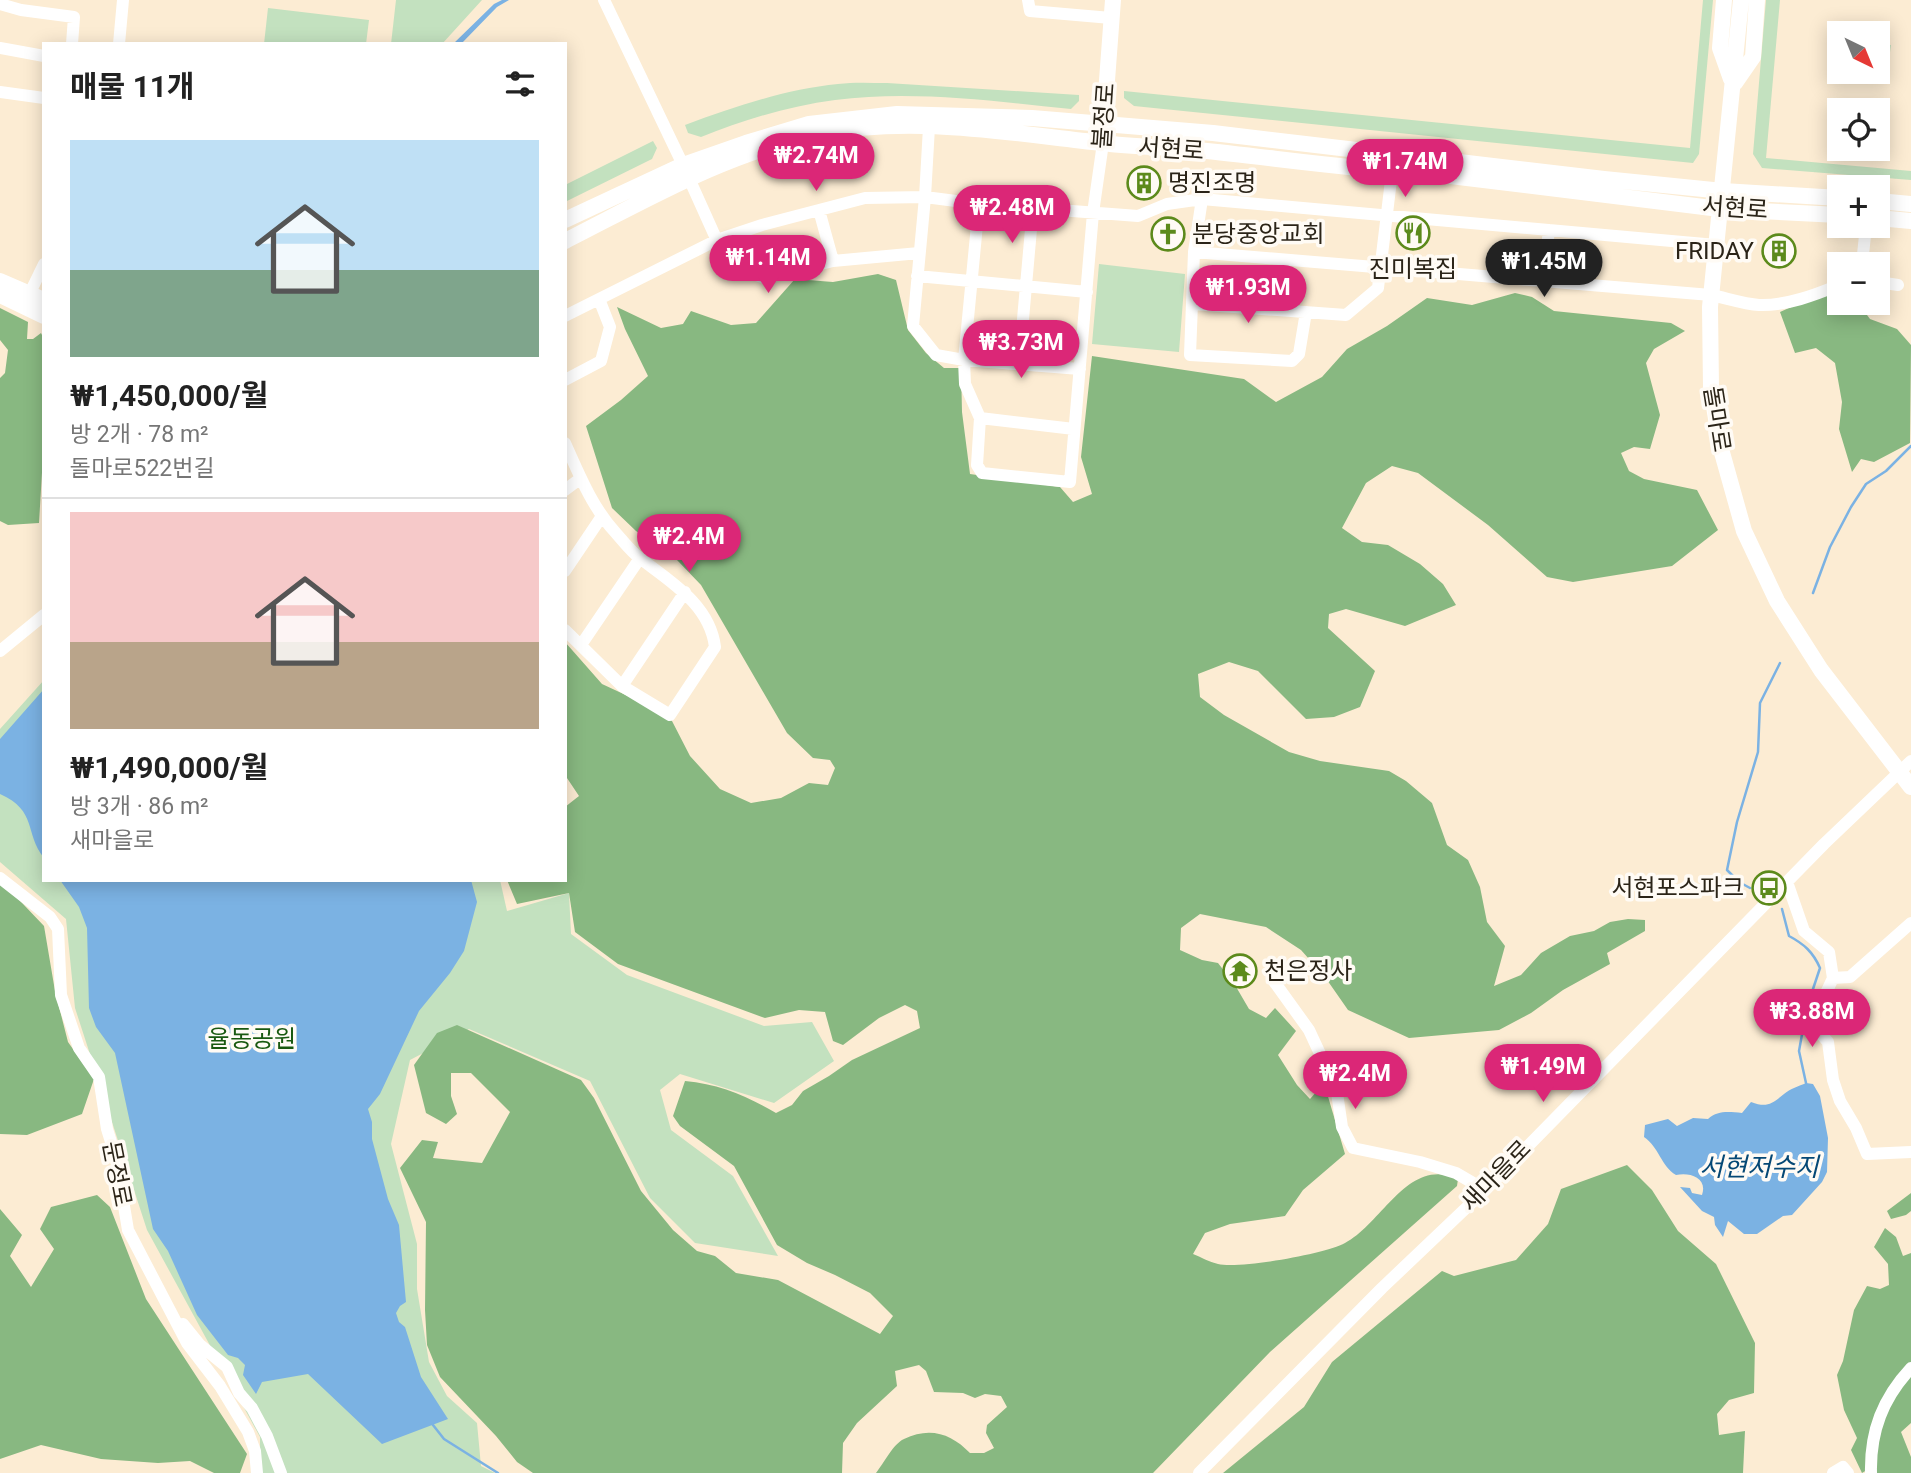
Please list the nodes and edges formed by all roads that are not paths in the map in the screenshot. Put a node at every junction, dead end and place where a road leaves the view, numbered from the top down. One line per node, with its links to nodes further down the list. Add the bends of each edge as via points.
1 (123, 0): 11 (street)
2 (604, 0): 20 (street)
3 (1028, 0): 9 (street, via 1030,11)
4 (1113, 0): 9 (main road, 불정로)
5 (1724, 0): 14 (main road, via 1720,48)
6 (1741, 0): 14 (main road, 돌마로)
7 (1757, 0): 14 (main road, via 1753,57)
8 (0, 4): 10 (street, via 74,17)
9 (1111, 18): 17 (main road, 불정로)
10 (72, 42)
11 (119, 42)
12 (0, 48): 13 (street)
13 (42, 55)
14 (1734, 85): 22 (main road, 돌마로)
15 (0, 92): 16 (street)
16 (42, 98)
17 (1104, 124): 19 (main road, 불정로); 20 (main road, 서현로, via 958,114 855,117 777,133); 22 (main road, 서현로)
18 (929, 127): 19 (main road, 서현로, via 980,128); 20 (main road, 서현로, via 865,127 818,134); 23 (street)
19 (1103, 144): 21 (main road, 서현로); 32 (street, 불정로)
20 (687, 172): 35 (main road, 서현로); 39 (main road, 서현로); 40 (street)
21 (1392, 172): 30 (main road, 서현로); 33 (street)
22 (1723, 191): 24 (main road, 서현로); 30 (main road, 돌마로)
23 (925, 197): 27 (street); 31 (street, via 865,198); 43 (street)
24 (1827, 197)
25 (1202, 199): 32 (street, via 1167,204 1138,216); 33 (street); 42 (street)
26 (1890, 202): 28 (main road)
27 (979, 204): 29 (street); 49 (street)
28 (1911, 204)
29 (1033, 207): 32 (street); 53 (street)
30 (1720, 209): 34 (main road, 서현로); 41 (main road, 돌마로)
31 (819, 210): 40 (street); 44 (street)
32 (1093, 212): 55 (street, 불정로)
33 (1385, 214): 38 (street); 45 (street)
34 (1827, 214)
35 (567, 219)
36 (1890, 219): 37 (main road)
37 (1911, 221)
38 (1549, 230): 41 (street); 50 (street)
39 (567, 240)
40 (717, 240): 44 (street, via 728,265 765,278); 58 (street)
41 (1716, 245): 57 (main road, 돌마로)
42 (1194, 252): 45 (street); 60 (street)
43 (919, 253): 44 (street); 47 (street)
44 (833, 261)
45 (1380, 267): 50 (street); 61 (street, via 1378,288 1346,315)
46 (42, 270): 59 (street)
47 (917, 276): 49 (street); 63 (street, via 913,326 936,355)
48 (0, 281): 59 (main road)
49 (973, 281): 53 (street); 63 (street)
50 (1543, 282): 57 (street)
51 (1890, 284): 52 (street)
52 (1898, 285)
53 (1025, 286): 55 (street); 64 (street)
54 (1827, 290): 57 (street, via 1758,305)
55 (1087, 292): 65 (street, 불정로)
56 (0, 295): 59 (main road)
57 (1711, 295): 81 (main road, 돌마로, via 1713,410 1744,531 1799,638 1846,704)
58 (599, 299): 62 (street); 66 (street, via 610,327 601,362)
59 (32, 301)
60 (1192, 304): 61 (street); 61 (street, via 1190,355 1292,361 1299,354)
61 (1306, 312)
62 (567, 315)
63 (964, 360): 64 (street); 67 (street, via 965,384)
64 (1019, 364): 65 (street)
65 (1080, 369): 68 (street, 불정로)
66 (567, 379)
67 (981, 418): 68 (street); 68 (street, 불정로, via 977,465 982,473 1070,482)
68 (1074, 429)
69 (567, 447): 70 (street)
70 (581, 478): 71 (street); 72 (street)
71 (567, 488)
72 (602, 516): 73 (street); 74 (street)
73 (640, 558): 75 (street); 78 (street)
74 (567, 568)
75 (685, 592): 80 (street); 80 (street, via 706,621 715,647 670,715)
76 (42, 617): 79 (street)
77 (567, 632): 78 (street)
78 (581, 645): 80 (street)
79 (0, 651)
80 (622, 686)
81 (1905, 766): 82 (main road, 돌마로); 84 (street, 새마을로)
82 (1911, 787)
83 (0, 878): 90 (street, 문정로, via 50,917 58,929 61,995 79,1048 99,1077 128,1230)
84 (1787, 882): 86 (street, via 1804,932 1829,952); 89 (street, 새마을로)
85 (1911, 923): 86 (street, via 1850,977)
86 (1833, 978): 88 (street, via 1815,1027 1828,1042 1840,1101 1867,1154)
87 (1273, 980): 89 (street, via 1334,1072 1342,1127 1353,1148 1456,1173)
88 (1911, 1152)
89 (1485, 1190): 94 (street, 새마을로)
90 (176, 1320): 92 (street, 문정로, via 243,1423 255,1451); 93 (street, via 228,1367 267,1436)
91 (1911, 1368): 97 (street, via 1895,1385 1877,1419 1870,1449)
92 (257, 1473)
93 (281, 1473)
94 (1199, 1473)
95 (1833, 1473): 96 (street, via 1843,1467)
96 (1848, 1473)
97 (1871, 1473)

